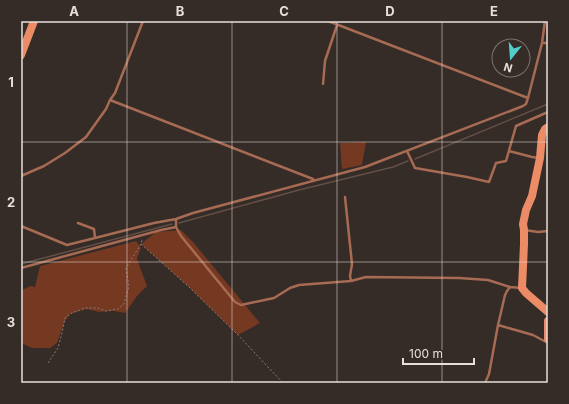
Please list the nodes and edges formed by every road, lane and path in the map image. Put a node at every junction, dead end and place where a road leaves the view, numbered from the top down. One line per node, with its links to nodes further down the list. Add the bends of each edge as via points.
1 (34, 21): 8 (street)
2 (143, 21): 11 (lane)
3 (328, 21): 5 (lane)
4 (545, 21): 6 (lane)
5 (337, 25): 9 (lane, via 325,61); 10 (lane)
6 (542, 43): 7 (lane); 10 (lane)
7 (548, 43)
8 (21, 55)
9 (323, 84)
10 (528, 98): 14 (lane, via 523,106)
11 (110, 100): 17 (lane, via 86,137 44,166); 18 (lane)
12 (548, 112): 15 (lane, via 516,126)
13 (548, 127): 16 (street, via 542,135)
14 (407, 151): 15 (lane, via 415,168 489,182 496,163 506,161); 18 (lane, via 365,167)
15 (510, 151): 16 (lane)
16 (540, 158): 24 (street, via 532,196 526,210)
17 (21, 176)
18 (314, 180): 20 (lane)
19 (345, 197): 30 (lane, via 352,264)
20 (176, 219): 23 (lane); 27 (lane)
21 (78, 223): 27 (lane, via 94,229)
22 (21, 226): 27 (lane, via 66,245)
23 (176, 227): 26 (lane); 30 (lane, via 235,302 241,305 274,298 299,285)
24 (524, 230): 25 (lane); 32 (street)
25 (548, 231)
26 (143, 235): 28 (path); 29 (lane)
27 (95, 238)
28 (141, 244): 38 (path, via 126,268 129,286 124,304 118,310 85,308 65,318 58,348); 39 (path, via 189,287)
29 (21, 268)
30 (351, 281): 31 (lane, via 366,277 459,278 488,280)
31 (510, 287): 32 (lane); 35 (lane, via 505,295)
32 (522, 288): 33 (street)
33 (548, 312)
34 (548, 321): 36 (street)
35 (498, 325): 37 (lane, via 533,335); 40 (lane)
36 (548, 339)
37 (548, 343)
38 (48, 363)
39 (283, 383)
40 (485, 383)

